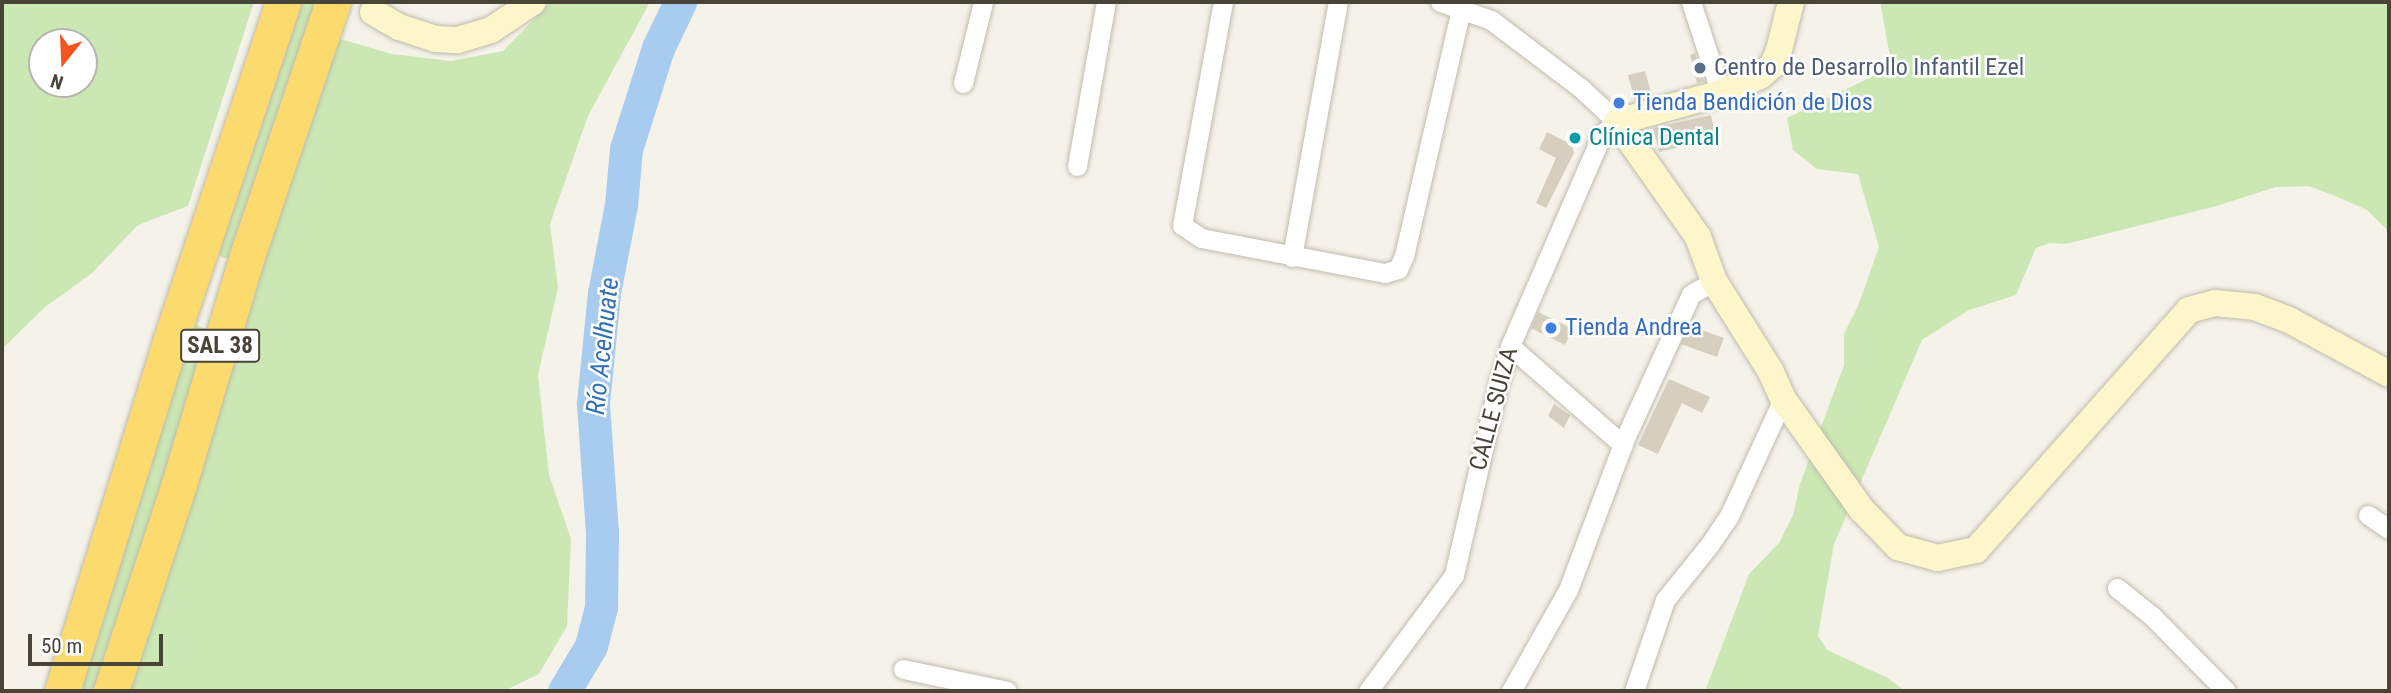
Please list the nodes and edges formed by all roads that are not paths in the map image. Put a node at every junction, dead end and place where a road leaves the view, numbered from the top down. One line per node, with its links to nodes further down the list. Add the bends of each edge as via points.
1 (283, 2): 17 (highway, SAL 38)
2 (333, 2): 18 (highway, SAL 38)
3 (533, 2): 12 (street, via 491,30 458,40 399,27)
4 (983, 2): 13 (street)
5 (1106, 2): 16 (street)
6 (1223, 2): 19 (street, via 1182,225 1201,237)
7 (1338, 2): 19 (street)
8 (1440, 2): 11 (street)
9 (1691, 2): 14 (street)
10 (1791, 2): 14 (street, via 1773,65 1760,76)
11 (1461, 9): 15 (street, via 1491,20); 19 (street, via 1398,269 1385,273)
12 (373, 12)
13 (963, 83)
14 (1721, 93): 15 (street)
15 (1618, 121): 20 (street, via 1698,237); 23 (street, CALLE SUIZA, via 1602,134)
16 (1077, 166)
17 (206, 239): 18 (highway, via 207,251 221,265 240,261); 21 (highway, SAL 38)
18 (248, 253): 22 (highway, SAL 38)
19 (1292, 257)
20 (1714, 281): 25 (street); 26 (street, via 1691,294)
21 (176, 324): 22 (highway, via 193,309 205,311 213,317); 31 (highway, SAL 38)
22 (222, 340): 32 (highway, SAL 38)
23 (1510, 346): 26 (street); 34 (street, CALLE SUIZA, via 1454,575)
24 (2389, 374): 25 (street, via 2289,320 2255,307 2215,303 2189,310 1976,550 1938,558 1898,547 1862,510)
25 (1783, 399): 36 (street, via 1729,516 1665,600)
26 (1623, 445): 35 (street, via 1568,590)
27 (2368, 515): 28 (street)
28 (2389, 529)
29 (2117, 588): 37 (street, via 2152,615)
30 (903, 669): 33 (street)
31 (62, 691)
32 (111, 691)
33 (1007, 691)
34 (1368, 691)
35 (1511, 691)
36 (1634, 691)
37 (2226, 691)

